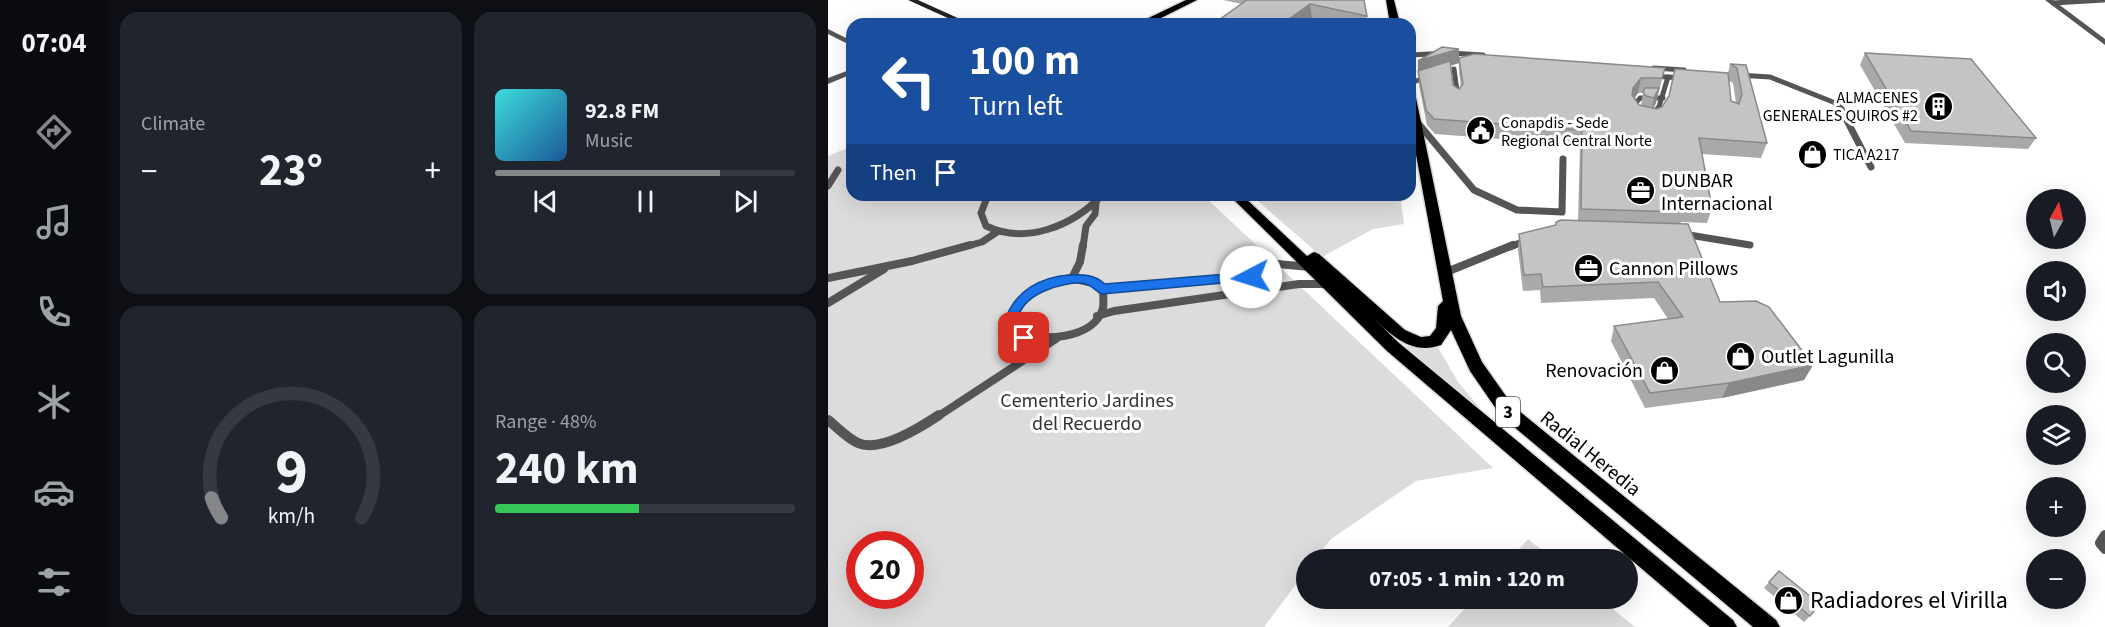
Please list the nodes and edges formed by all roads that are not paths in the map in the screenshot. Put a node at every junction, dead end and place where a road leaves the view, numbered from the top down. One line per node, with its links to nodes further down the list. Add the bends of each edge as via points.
1 (912, 0): 6 (main road)
2 (1192, 0): 7 (main road)
3 (1390, 0): 8 (main road)
4 (2104, 0): 5 (lane)
5 (2051, 1): 11 (street)
6 (952, 18)
7 (1154, 18)
8 (1394, 18)
9 (828, 31): 10 (street)
10 (846, 41)
11 (2105, 43)
12 (1416, 55): 13 (lane)
13 (1485, 56)
14 (1463, 66): 16 (lane)
15 (1651, 68): 17 (lane)
16 (1454, 69): 18 (lane); 28 (lane)
17 (1687, 71)
18 (1444, 72)
19 (846, 74): 26 (street)
20 (1734, 74): 34 (lane, via 1770,77 1838,104)
21 (1435, 75): 25 (lane)
22 (1645, 75): 23 (lane)
23 (1668, 77): 24 (lane); 27 (lane)
24 (1688, 79)
25 (1416, 80)
26 (828, 81)
27 (1663, 98): 29 (lane, via 1640,98 1635,108); 31 (lane, via 1658,114)
28 (1458, 99)
29 (1639, 117)
30 (1416, 118): 32 (main road, Radial Heredia / 3)
31 (1647, 119)
32 (1417, 122): 33 (lane, via 1473,190 1517,210 1562,212); 48 (main road, Radial Heredia / 3)
33 (1563, 159)
34 (1871, 167)
35 (838, 170): 36 (lane)
36 (828, 186)
37 (984, 201): 42 (lane, via 982,220)
38 (1098, 201): 41 (lane)
39 (1241, 201): 47 (main road, 3)
40 (1252, 201): 48 (main road, via 1412,341 1435,341 1443,334)
41 (1096, 204): 42 (lane, via 1069,224 1051,231 1022,235); 51 (lane)
42 (998, 232): 46 (lane, via 982,242)
43 (1673, 234): 45 (lane)
44 (1536, 236): 48 (lane)
45 (1750, 245)
46 (890, 266): 50 (lane); 55 (lane)
47 (1311, 267): 49 (lane, via 1278,264); 52 (main road, 3)
48 (1444, 273): 62 (main road, Radial Heredia / 3, via 1466,352 1507,411)
49 (1251, 277): 53 (lane); 54 (lane)
50 (828, 278)
51 (1072, 278): 53 (lane, via 1096,283); 57 (lane, via 1048,284 1025,297 1011,320 1014,330 1024,338)
52 (1328, 284): 54 (lane); 61 (main road, 3, via 1393,347)
53 (1102, 289): 56 (lane, via 1105,297)
54 (1253, 290): 56 (lane)
55 (828, 303)
56 (1097, 316): 57 (lane, via 1072,334)
57 (1056, 339): 58 (lane, via 910,435 871,445 858,443)
58 (828, 420)
59 (2105, 535): 60 (lane, via 2100,543)
60 (2105, 549)
61 (1726, 627)
62 (1769, 627)

